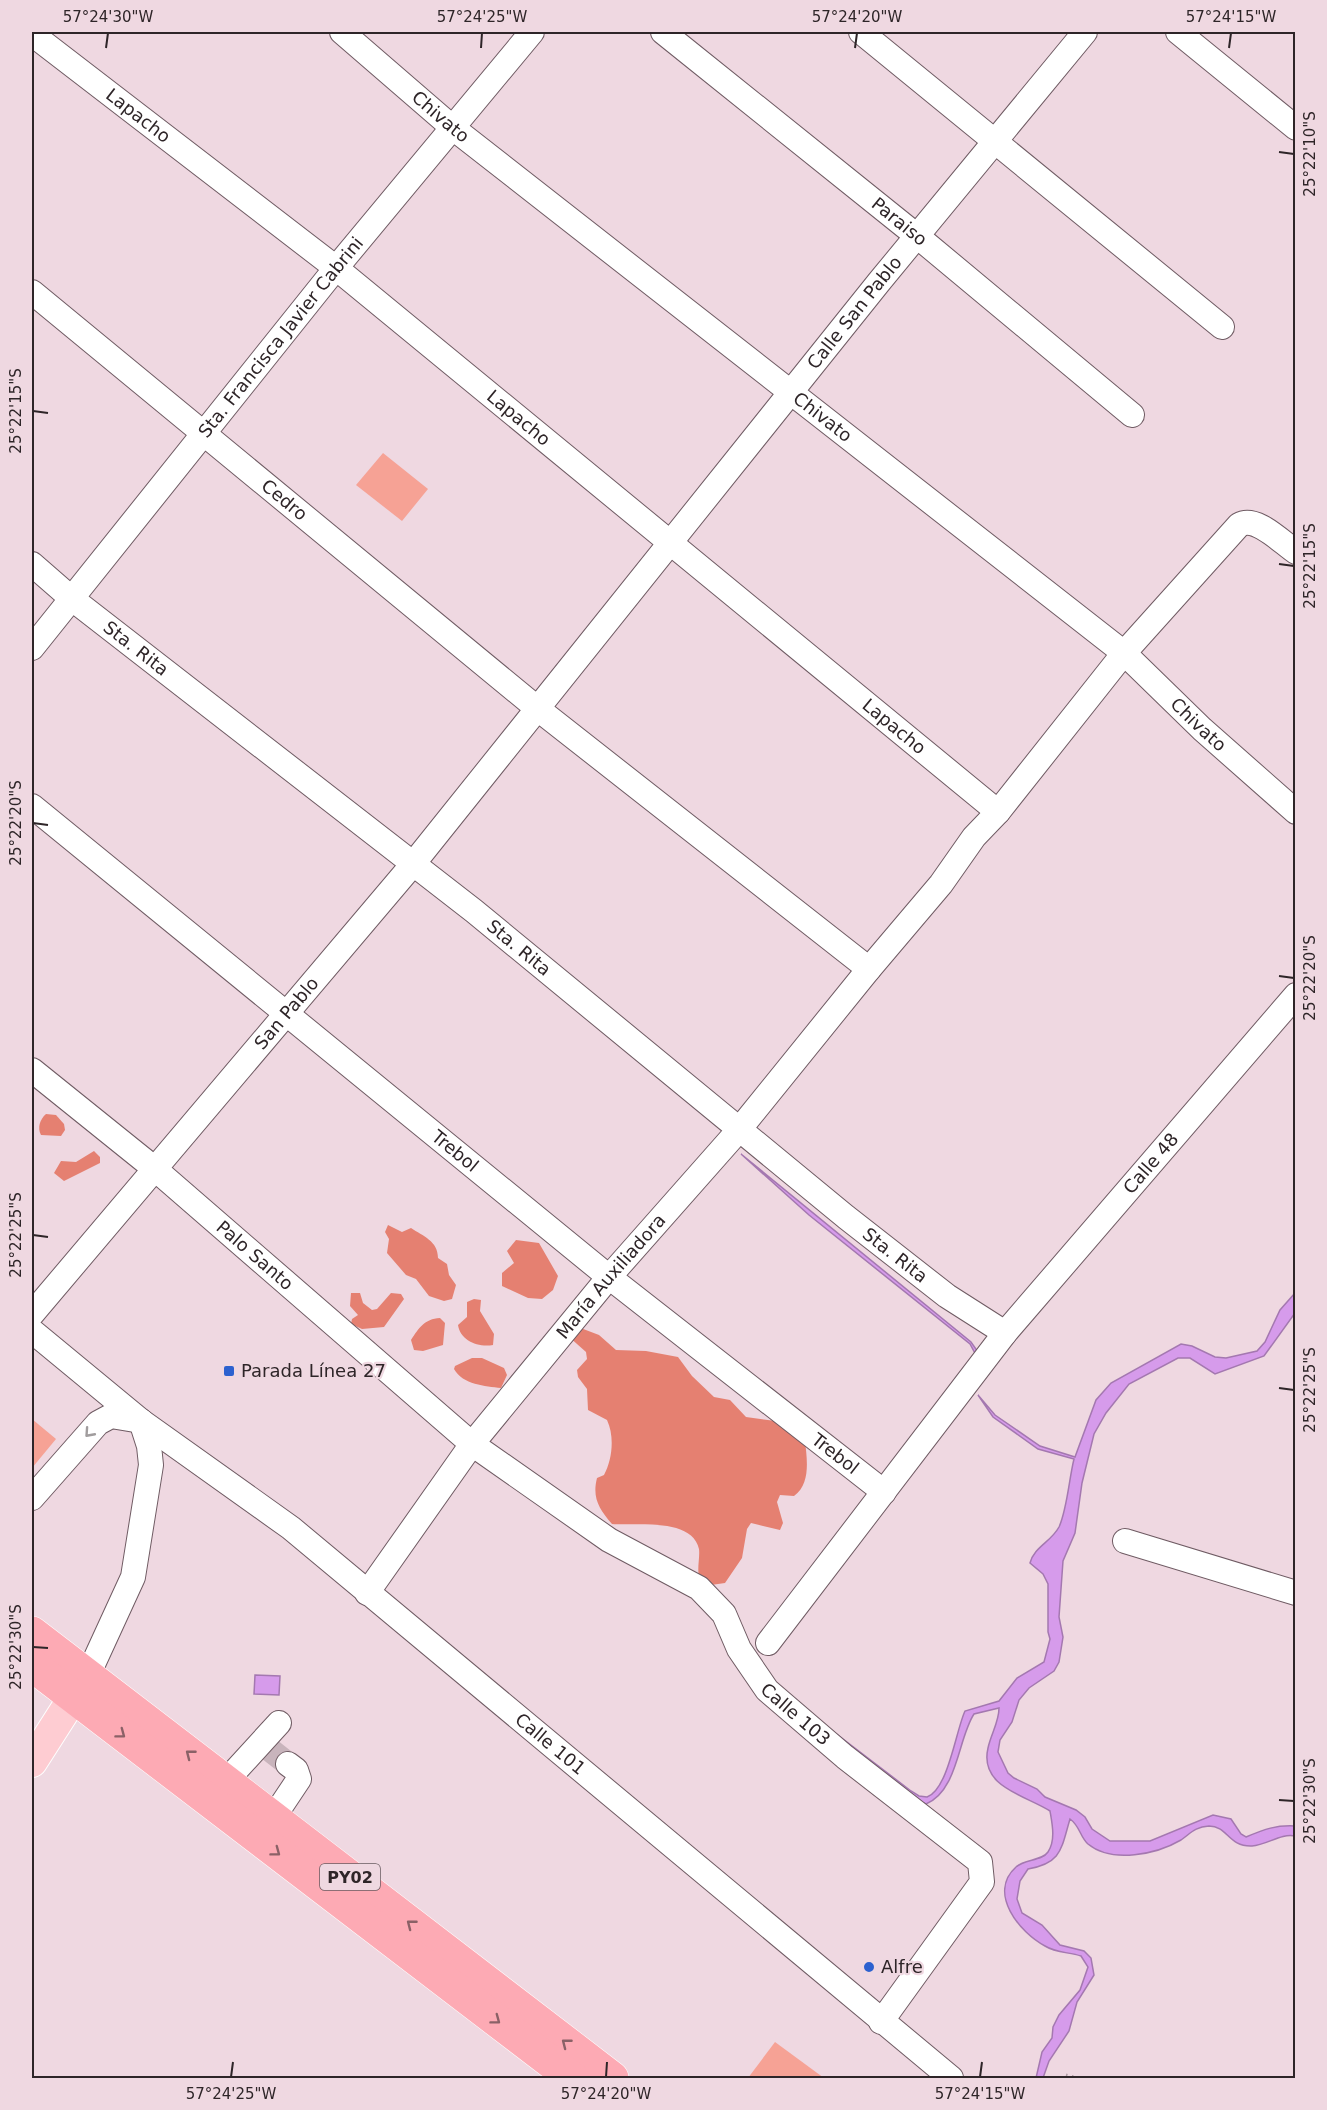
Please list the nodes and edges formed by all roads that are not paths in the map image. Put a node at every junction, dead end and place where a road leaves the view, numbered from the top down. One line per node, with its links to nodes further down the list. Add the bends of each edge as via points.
1 (342, 32): 8 (street, Chivato)
2 (532, 32): 8 (street, Sta. Francisca Javier Cabrini)
3 (663, 32): 11 (street, Paraiso)
4 (861, 32): 10 (street)
5 (1085, 32): 10 (street, Calle San Pablo)
6 (1178, 32): 9 (street)
7 (32, 34): 12 (street, Lapacho)
8 (453, 128): 12 (street, Sta. Francisca Javier Cabrini); 15 (street, Chivato)
9 (1296, 128)
10 (994, 140): 11 (street, Calle San Pablo); 14 (street)
11 (917, 236): 15 (street, Calle San Pablo); 16 (street, Paraiso)
12 (336, 268): 17 (street, Sta. Francisca Javier Cabrini); 18 (street, Lapacho)
13 (32, 292): 17 (street, Cedro)
14 (1222, 327)
15 (792, 391): 18 (street, Calle San Pablo); 23 (street, Chivato)
16 (1132, 415)
17 (204, 432): 21 (street, Sta. Francisca Javier Cabrini); 24 (street, Cedro)
18 (670, 543): 24 (street, Calle San Pablo); 26 (street, Lapacho)
19 (1296, 552): 23 (street, María Auxiliadora, via 1255,523 1242,523)
20 (32, 564): 21 (street, Sta. Rita)
21 (71, 598): 22 (street, Sta. Francisca Javier Cabrini); 28 (street, Sta. Rita)
22 (32, 648)
23 (1124, 653): 26 (street, María Auxiliadora); 27 (street, Chivato)
24 (538, 709): 28 (street, San Pablo); 29 (street, Cedro)
25 (32, 806): 31 (street, Trebol)
26 (998, 812): 29 (street, María Auxiliadora)
27 (1296, 812)
28 (413, 864): 31 (street, San Pablo); 33 (street, Sta. Rita)
29 (869, 969): 33 (street, María Auxiliadora)
30 (1296, 995): 38 (street, Calle 48)
31 (286, 1015): 34 (street, San Pablo); 35 (street, Trebol)
32 (32, 1070): 34 (street, Palo Santo)
33 (738, 1131): 35 (street, María Auxiliadora); 38 (street, Sta. Rita, via 946,1296)
34 (155, 1169): 36 (street, San Pablo); 40 (street, Palo Santo)
35 (609, 1277): 40 (street, María Auxiliadora); 41 (street, Trebol)
36 (32, 1314)
37 (32, 1331): 39 (street, Calle 101)
38 (1005, 1333): 41 (street, Calle 48)
39 (141, 1421): 42 (street, one-way to 42, via 111,1416 98,1423); 44 (street, Calle 101, via 291,1528); 49 (street, via 151,1465 133,1577)
40 (472, 1444): 44 (street, María Auxiliadora); 55 (street, Calle 103, via 609,1540 699,1588 724,1614 740,1649 767,1690 980,1862 982,1882)
41 (884, 1492): 47 (street, Calle 48)
42 (32, 1498)
43 (1125, 1541): 45 (street)
44 (368, 1593): 55 (street, Calle 101)
45 (1296, 1593)
46 (32, 1633): 49 (highway, PY02)
47 (768, 1642)
48 (32, 1665): 49 (highway, PY02)
49 (82, 1687): 51 (main road); 53 (highway, PY02, one-way to 49); 56 (highway, PY02, one-way to 56)
50 (279, 1723): 53 (street, via 264,1746)
51 (32, 1762)
52 (288, 1764): 54 (street, via 299,1779)
53 (226, 1781): 54 (highway, PY02)
54 (273, 1818): 57 (highway, PY02, one-way to 54)
55 (881, 2022): 58 (street, Calle 101)
56 (572, 2079)
57 (612, 2079)
58 (951, 2079)

